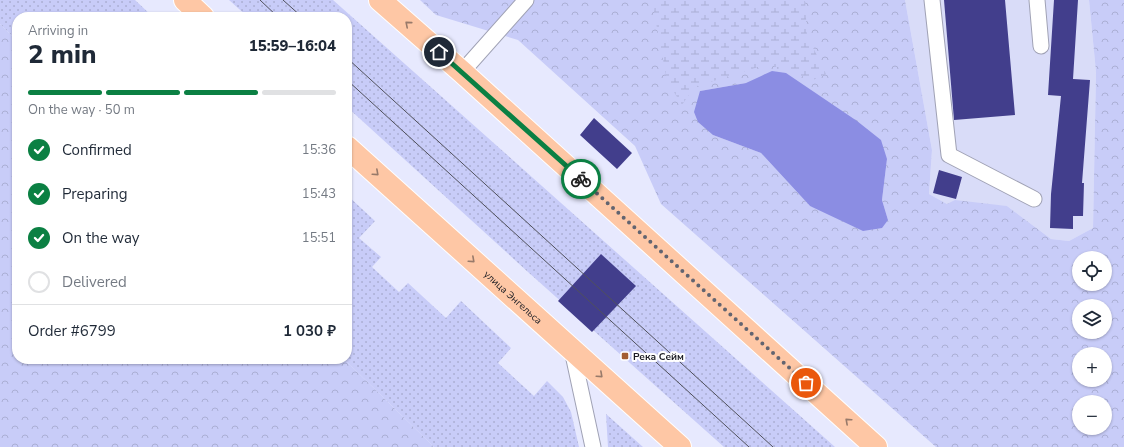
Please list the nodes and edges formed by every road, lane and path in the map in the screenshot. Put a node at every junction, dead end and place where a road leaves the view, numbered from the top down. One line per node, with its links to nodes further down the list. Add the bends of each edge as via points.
1 (185, 0): 6 (main road)
2 (380, 0): 8 (main road, one-way to 2)
3 (526, 0): 8 (lane)
4 (932, 0): 10 (lane, via 948,155)
5 (1037, 0): 7 (lane)
6 (198, 12)
7 (1041, 46)
8 (462, 72): 14 (main road, one-way to 8)
9 (352, 152): 11 (main road, улица Энгельса, one-way to 11)
10 (1034, 199)
11 (572, 350): 12 (lane); 13 (main road, улица Энгельса, one-way to 13)
12 (593, 447)
13 (680, 447)
14 (876, 447)

